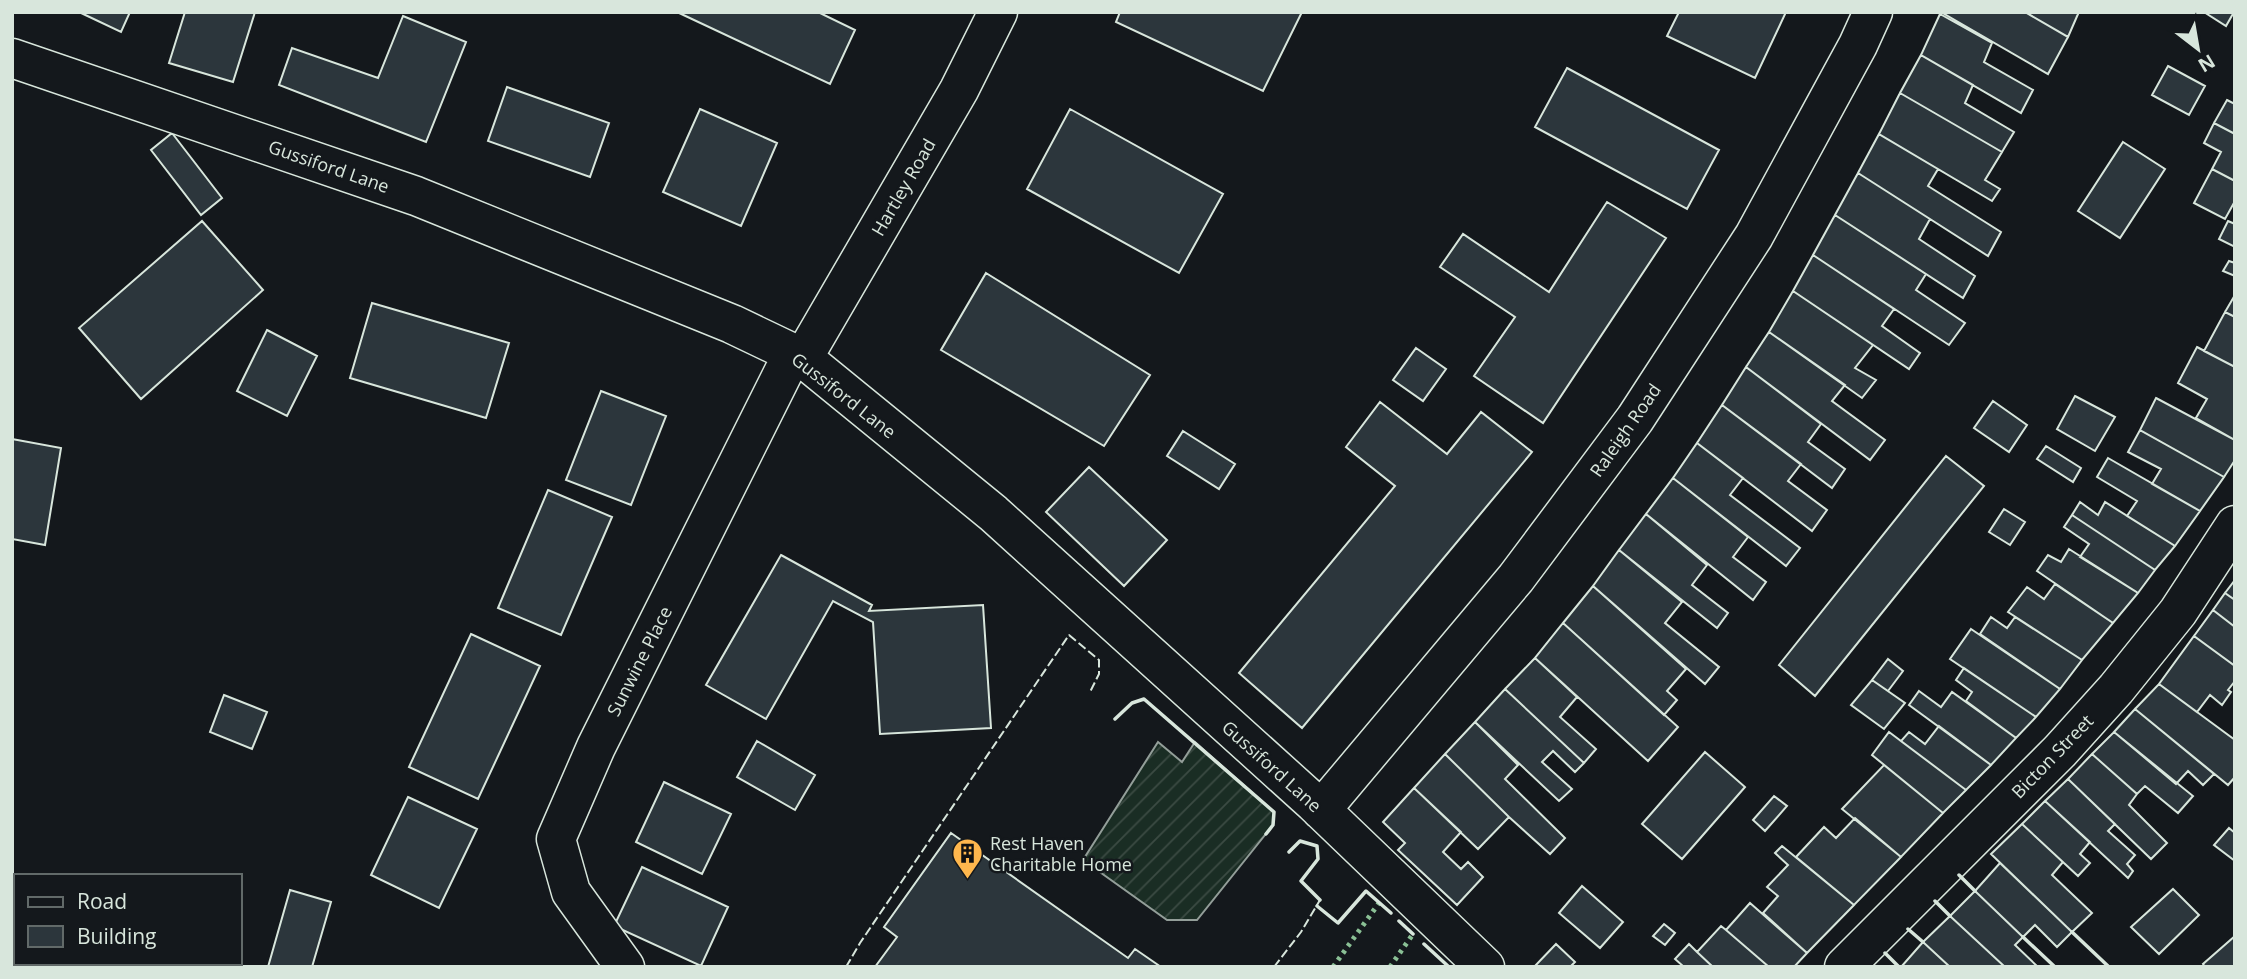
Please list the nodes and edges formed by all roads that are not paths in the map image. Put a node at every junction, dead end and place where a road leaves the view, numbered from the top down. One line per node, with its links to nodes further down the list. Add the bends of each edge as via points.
1 (998, 12): 4 (street, Hartley Road, via 959,90)
2 (1873, 12): 6 (street, Raleigh Road, via 1754,236 1634,419 1516,578)
3 (12, 58): 4 (street, Gussiford Lane, via 416,196 732,324)
4 (798, 356): 6 (street, Gussiford Lane, via 992,513); 7 (street, Sunwine Place, via 596,747 556,839 571,892)
5 (2235, 525): 9 (street, Bicton Street, via 2178,612 2116,689)
6 (1321, 810): 8 (street, Gussiford Lane)
7 (625, 967)
8 (1485, 967)
9 (1844, 967)

